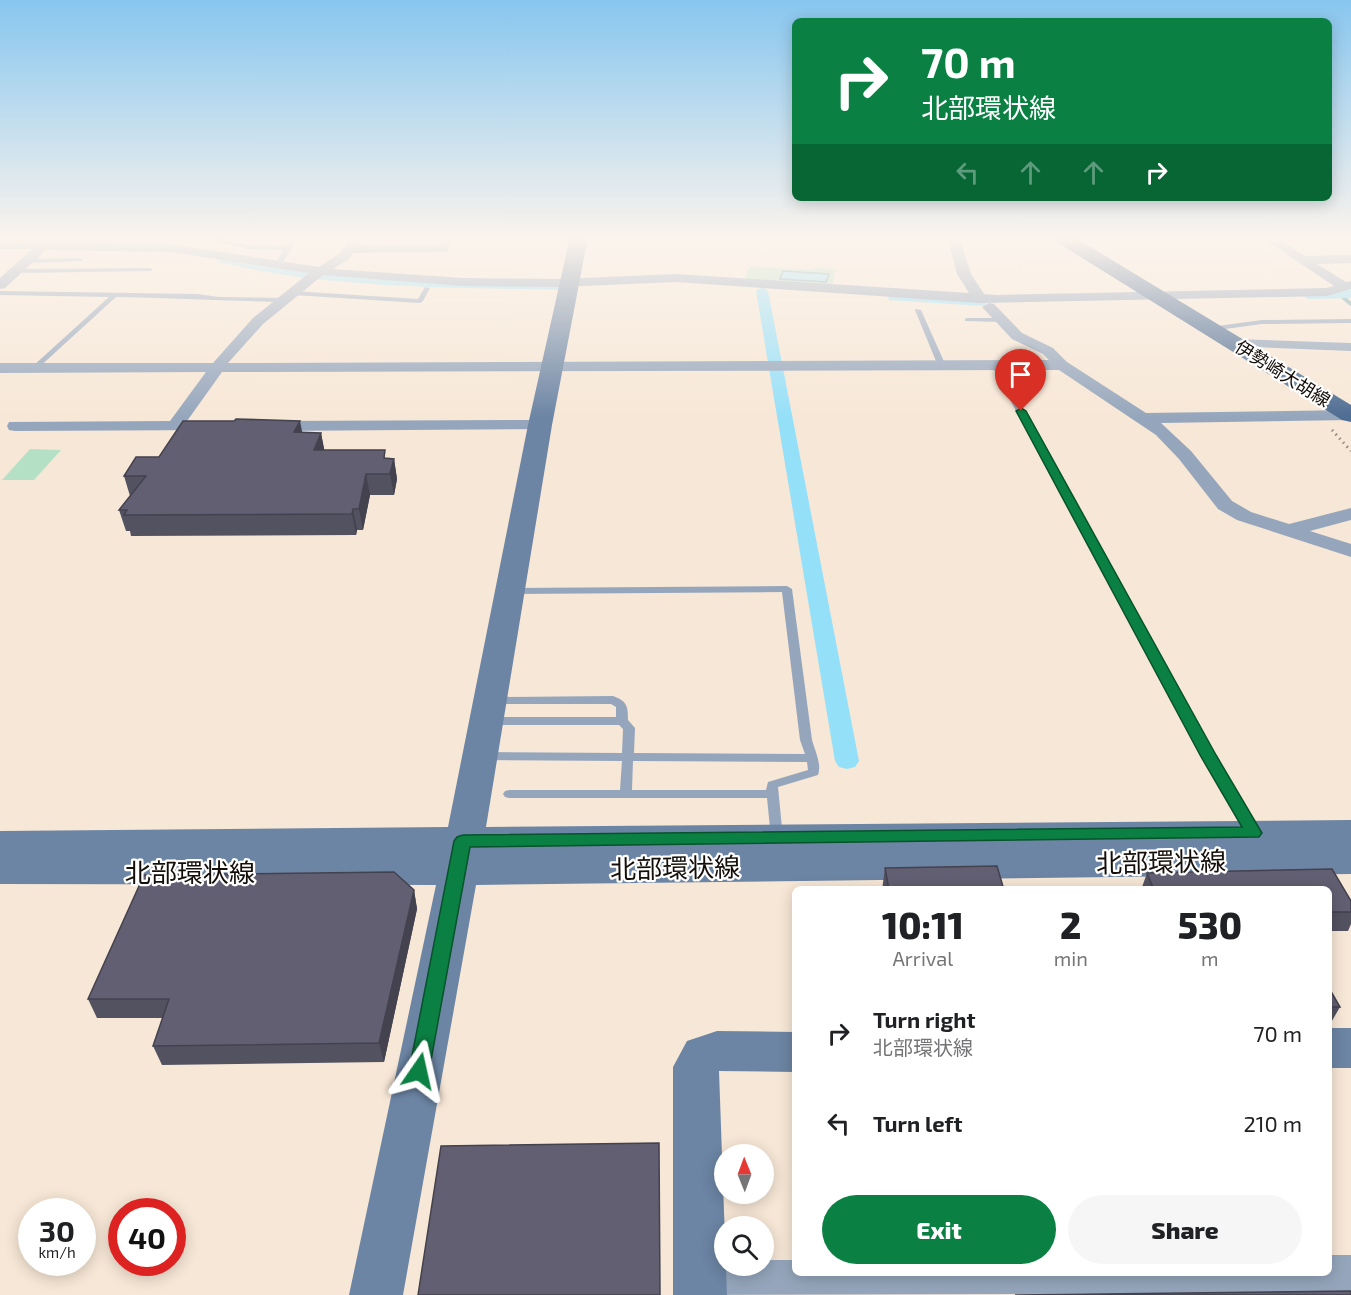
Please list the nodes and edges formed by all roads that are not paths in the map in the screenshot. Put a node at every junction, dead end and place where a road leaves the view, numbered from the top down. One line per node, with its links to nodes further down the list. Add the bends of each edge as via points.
1 (111, 297): 24 (lane)
2 (286, 297): 21 (street, via 258,321)
3 (326, 297): 4 (lane, via 420,301)
4 (422, 297)
5 (565, 297): 22 (street)
6 (928, 297): 10 (street)
7 (982, 297): 10 (street)
8 (1096, 297): 10 (street)
9 (1159, 297): 15 (main road, 伊勢崎大胡線)
10 (985, 302): 13 (street)
11 (918, 310): 19 (lane)
12 (967, 320): 13 (lane)
13 (1001, 320): 18 (street)
14 (1351, 321): 15 (lane, via 1263,322)
15 (1210, 329): 16 (main road, 伊勢崎大胡線)
16 (1234, 343): 17 (street); 25 (main road, 伊勢崎大胡線)
17 (1351, 347)
18 (1062, 365): 20 (street); 26 (street)
19 (942, 366): 20 (street); 22 (street)
20 (996, 366): 44 (lane)
21 (216, 367): 22 (street); 24 (street); 29 (street)
22 (551, 367): 27 (street)
23 (0, 368): 24 (street)
24 (36, 368)
25 (1351, 415): 26 (street)
26 (1144, 418): 33 (street, via 1175,443 1228,509)
27 (540, 425): 31 (street); 35 (street)
28 (15, 426): 29 (street)
29 (175, 426): 30 (street)
30 (222, 426)
31 (257, 426)
32 (1351, 514): 33 (street)
33 (1291, 530): 34 (street)
34 (1351, 551)
35 (509, 591): 36 (street); 40 (lane, via 787,589 806,740)
36 (487, 711): 37 (lane); 37 (lane, via 613,700 622,705); 39 (street)
37 (622, 721): 38 (lane, via 629,728)
38 (628, 755): 39 (lane); 40 (lane); 42 (lane)
39 (480, 756): 48 (street)
40 (812, 758): 43 (lane, via 814,772 772,785)
41 (509, 794): 42 (lane)
42 (626, 794): 43 (lane)
43 (773, 794): 46 (lane)
44 (1254, 833): 45 (street, 北部環状線); 46 (street, 北部環状線)
45 (1351, 834)
46 (777, 838): 48 (street, 北部環状線)
47 (0, 845): 48 (street, 北部環状線)
48 (460, 856): 49 (street, 北部環状線); 50 (street, 北部環状線, via 200,872); 58 (street)
49 (1351, 860)
50 (0, 869)
51 (1332, 1048): 52 (street)
52 (1351, 1048)
53 (792, 1052): 57 (street, via 717,1051 705,1052 698,1059)
54 (1332, 1274): 55 (street)
55 (1351, 1274)
56 (1251, 1276): 57 (street)
57 (700, 1287)
58 (376, 1295)

